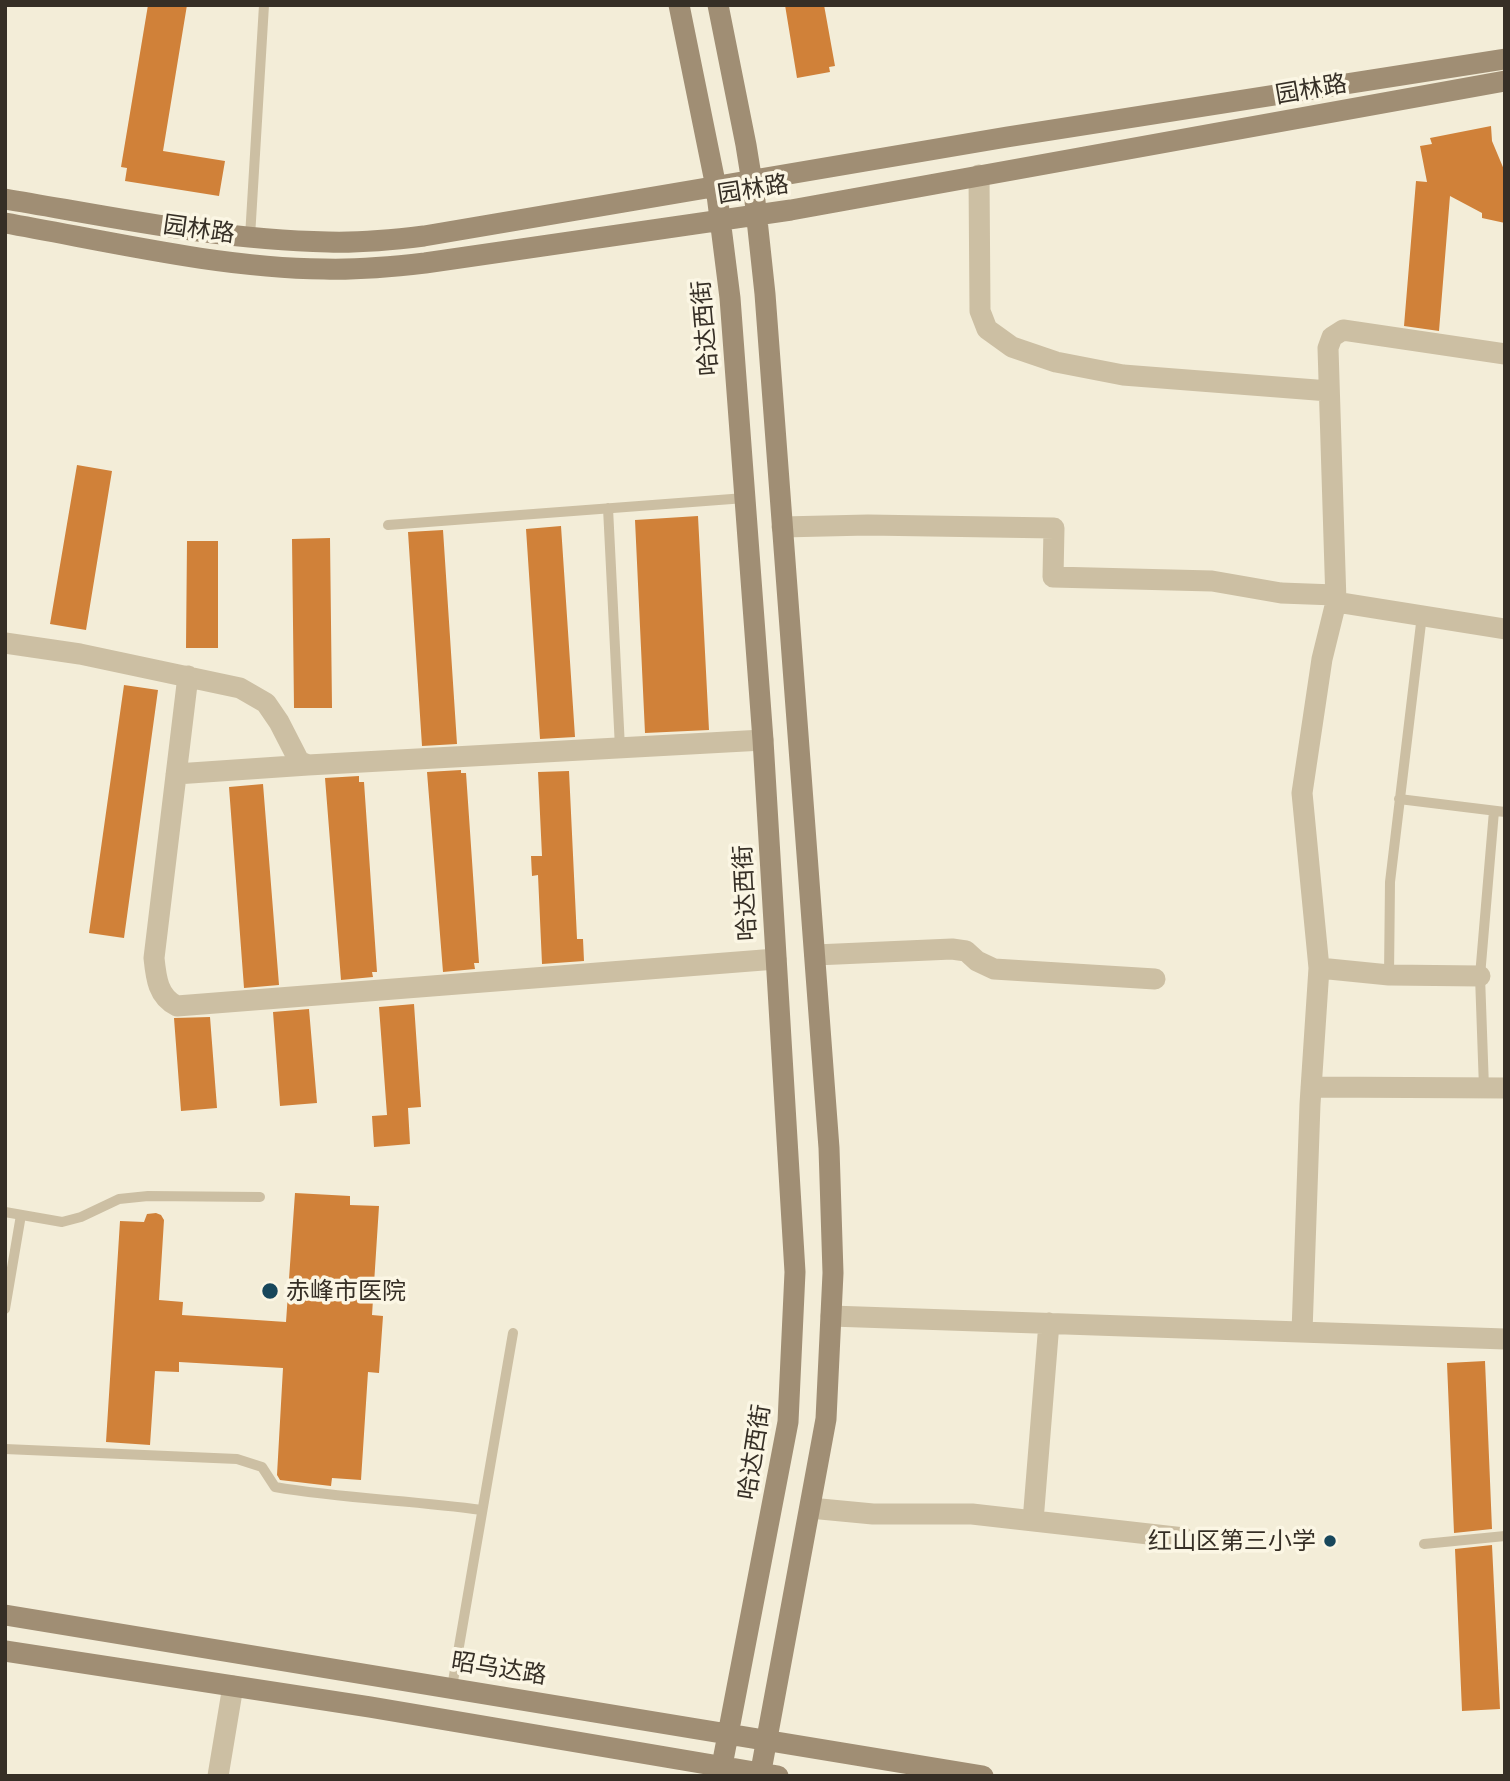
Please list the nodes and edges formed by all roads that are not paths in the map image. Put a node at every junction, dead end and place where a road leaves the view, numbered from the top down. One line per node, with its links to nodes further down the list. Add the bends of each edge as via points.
1 (264, 5): 13 (lane)
2 (679, 5): 8 (main road, 哈达西街)
3 (718, 5): 7 (main road)
4 (1505, 59): 7 (main road, 园林路)
5 (1505, 81): 6 (main road, 园林路)
6 (979, 175): 10 (main road, 园林路); 15 (street, via 980,311 987,329 1012,347 1056,362 1122,375)
7 (752, 180): 8 (main road, 园林路); 10 (main road)
8 (716, 187): 11 (main road, 哈达西街); 13 (main road, 园林路, via 413,238 328,242)
9 (5, 199): 13 (main road, 园林路)
10 (757, 215): 11 (main road, 园林路); 19 (main road)
11 (721, 220): 12 (main road, 园林路, via 367,269 199,257); 16 (main road, 哈达西街)
12 (5, 223)
13 (250, 237)
14 (1505, 355): 15 (street, via 1343,330 1332,337 1328,348)
15 (1329, 391): 20 (street)
16 (745, 498): 17 (lane); 25 (main road, 哈达西街)
17 (608, 508): 18 (lane); 26 (lane)
18 (388, 525)
19 (782, 527): 20 (street, via 1054,528 1053,577 1212,581); 31 (main road)
20 (1336, 598): 21 (street); 33 (street, via 1302,793)
21 (1422, 615): 22 (street); 29 (lane)
22 (1505, 629)
23 (5, 643): 24 (street)
24 (188, 676): 27 (street, via 240,688 266,703 299,761); 28 (street)
25 (763, 740): 26 (street); 32 (main road, 哈达西街)
26 (620, 748): 27 (street)
27 (308, 765): 28 (street)
28 (176, 774): 32 (street, via 154,958 156,979 167,1002 177,1006)
29 (1399, 799): 30 (lane); 34 (lane, via 1390,882)
30 (1499, 811): 35 (lane)
31 (815, 955): 36 (street, via 952,949 966,951 995,969); 43 (main road, via 829,1147)
32 (776, 959): 59 (main road, 哈达西街, via 795,1272 788,1422)
33 (1319, 968): 34 (street); 37 (street)
34 (1389, 975): 35 (street)
35 (1480, 976): 38 (lane)
36 (1155, 979)
37 (1311, 1087): 38 (street); 45 (street)
38 (1494, 1088)
39 (260, 1197): 41 (lane, via 119,1199 62,1222)
40 (5, 1212): 41 (lane)
41 (20, 1215): 42 (lane)
42 (5, 1309)
43 (831, 1316): 44 (street); 49 (main road, via 826,1419)
44 (1049, 1323): 45 (street); 51 (street)
45 (1302, 1332): 47 (street)
46 (513, 1333): 50 (lane)
47 (1505, 1339)
48 (5, 1449): 50 (lane, via 237,1459 262,1467 275,1487)
49 (810, 1508): 51 (street); 60 (main road)
50 (482, 1510): 58 (lane)
51 (1033, 1521): 53 (street)
52 (1505, 1536): 54 (lane)
53 (1184, 1538)
54 (1424, 1544)
55 (5, 1615): 58 (main road, 昭乌达路)
56 (5, 1651): 57 (main road)
57 (233, 1686): 61 (main road); 63 (street)
58 (452, 1687): 59 (main road, 昭乌达路)
59 (728, 1733): 60 (main road, 昭乌达路); 61 (main road, 哈达西街)
60 (767, 1740): 62 (main road); 64 (main road, 昭乌达路)
61 (721, 1771): 62 (main road)
62 (766, 1775)
63 (218, 1776)
64 (984, 1776)

